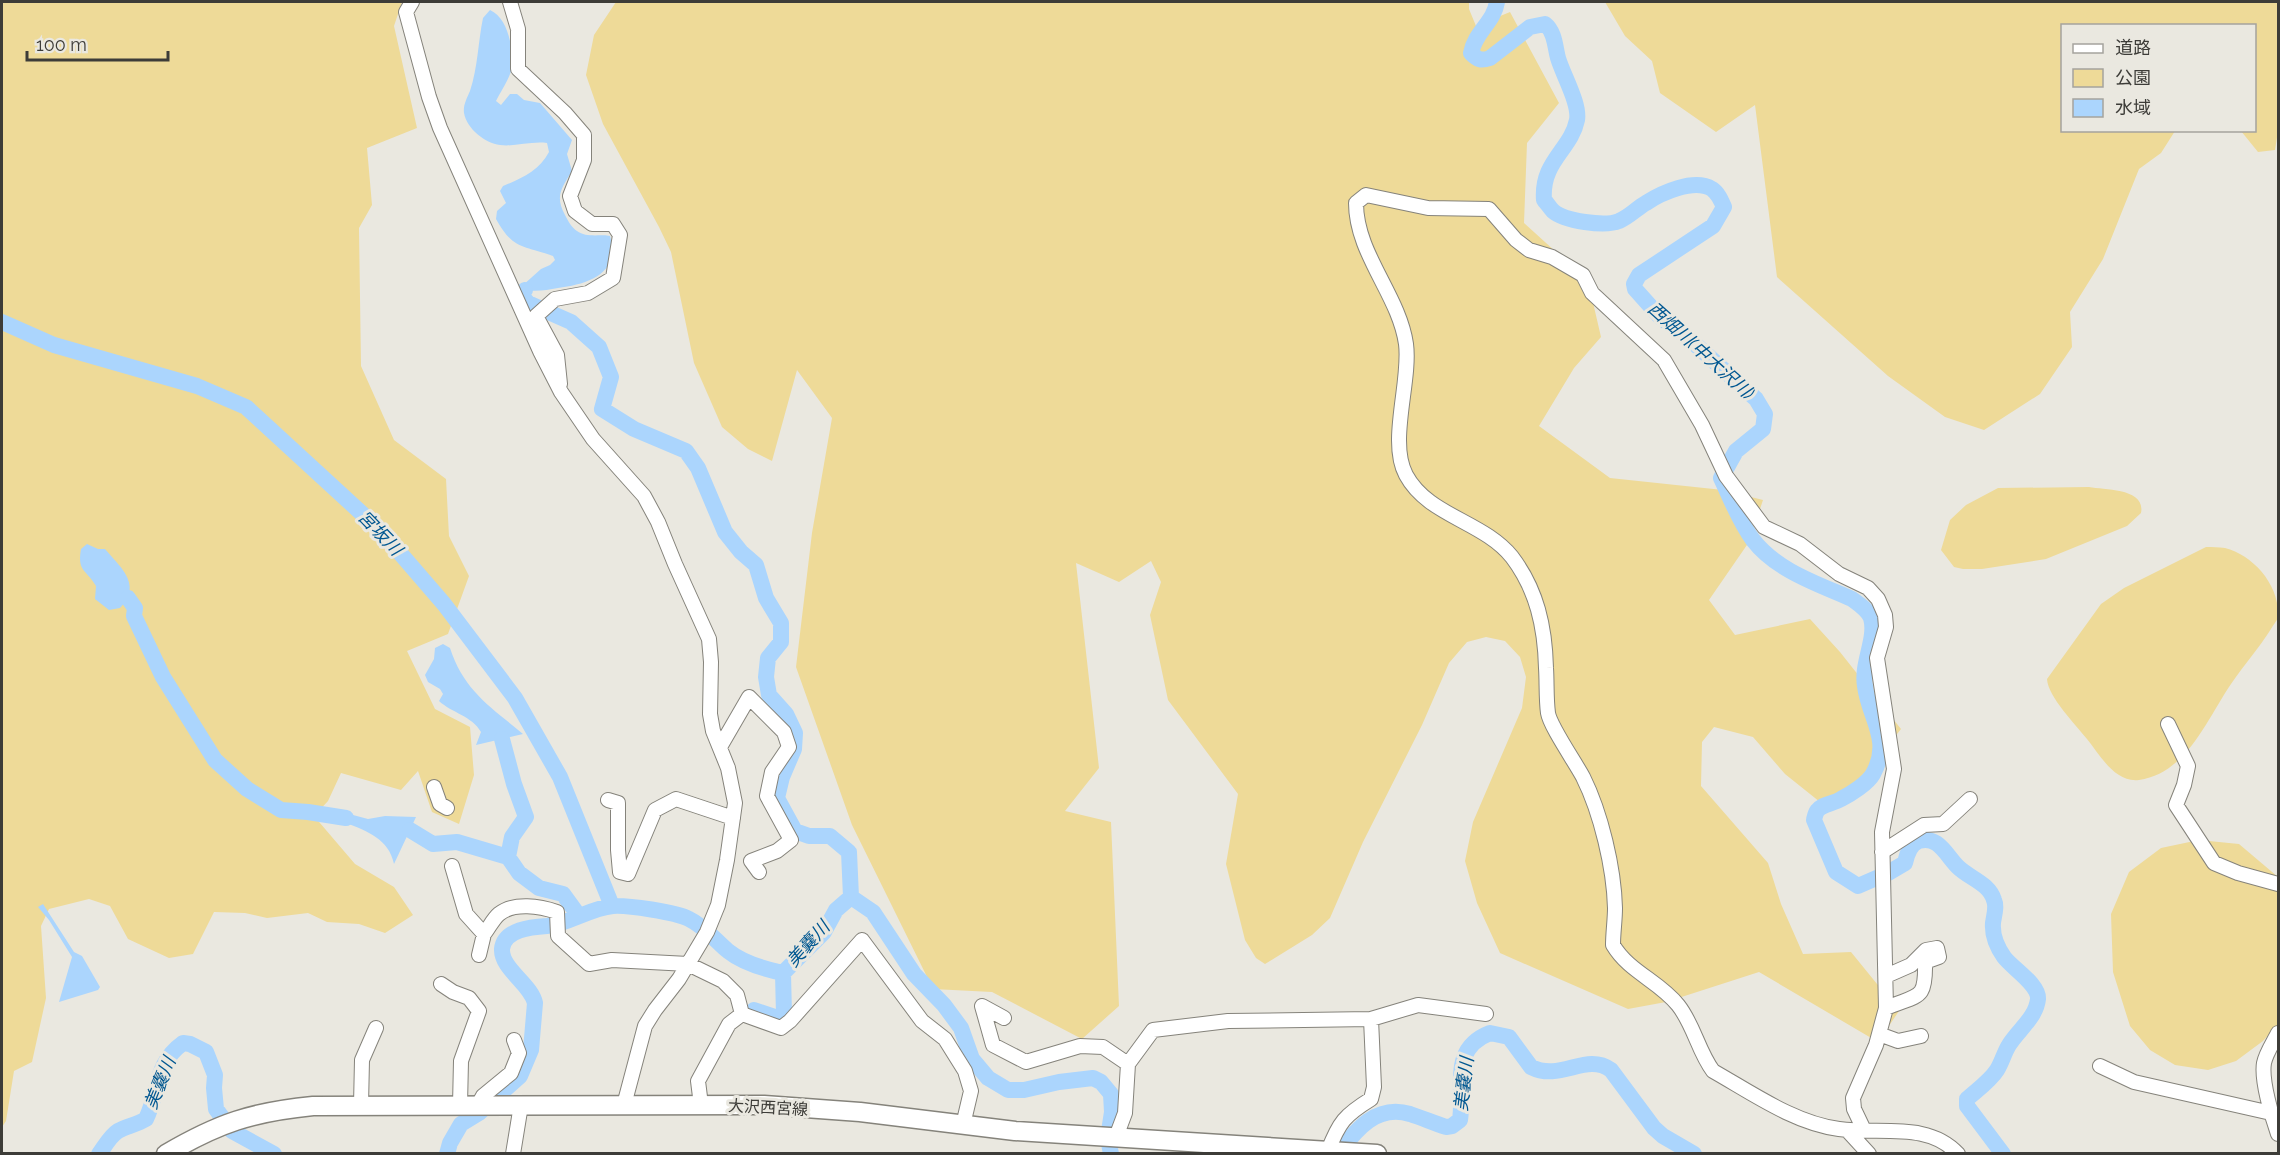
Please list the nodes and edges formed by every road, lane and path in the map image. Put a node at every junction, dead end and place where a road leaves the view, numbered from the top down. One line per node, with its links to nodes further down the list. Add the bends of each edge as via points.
1 (412, 2): 3 (street, via 406,12 440,128)
2 (510, 2): 3 (street, via 518,29 518,69 584,135 584,160 570,196 575,211 592,224 613,224 620,235 613,278 588,293 555,299 536,316 557,355)
3 (561, 392): 5 (street, via 593,439 644,496 658,522 709,639 710,714)
4 (2168, 724): 14 (street, via 2188,766 2176,805 2214,863)
5 (720, 747): 10 (street, via 735,803); 13 (street, via 749,697 784,732 789,747 772,772 767,796 791,840 777,851 751,861)
6 (434, 787): 9 (street, via 440,804)
7 (1970, 799): 11 (street, via 1943,824 1924,825)
8 (608, 800): 10 (street, via 618,802 620,872 628,874 655,810 668,802 676,799)
9 (447, 808)
10 (733, 818): 17 (street, via 718,905 708,932)
11 (1882, 852): 18 (street); 39 (street, via 1894,770 1877,658 1886,627 1878,599 1868,588 1839,574 1800,544 1764,526 1723,471 1702,425 1664,360 1593,293 1583,275 1552,257 1529,250 1489,209 1428,208 1366,195 1356,203 1356,215 1406,343 1400,448 1405,473 1423,497 1500,544 1530,584 1541,614 1548,716 1587,785 1609,860 1615,908 1612,945 1627,963 1676,1002 1713,1071 1793,1115)
12 (452, 866): 15 (street, via 466,914)
13 (759, 872)
14 (2278, 885)
15 (484, 934): 16 (street); 17 (street, via 499,914 517,906 546,908 557,912 558,936 590,964 612,960)
16 (479, 955)
17 (688, 964): 21 (street, via 723,981 737,995); 35 (street, via 645,1026)
18 (1886, 976): 20 (street); 20 (street, via 1911,965 1926,950 1937,948 1939,957 1925,962 1926,985 1921,993)
19 (441, 984): 33 (street, via 469,998 479,1011 461,1061)
20 (1886, 1008): 27 (street)
21 (742, 1014): 36 (street, via 729,1024 698,1081); 38 (street, via 781,1028 862,940 922,1021 945,1039 965,1071 971,1091)
22 (1486, 1014): 24 (street, via 1418,1005)
23 (1004, 1018): 30 (street, via 982,1006 993,1045 1026,1062 1080,1046 1103,1047)
24 (1371, 1019): 30 (street, via 1228,1021 1153,1030); 44 (street, via 1371,1099 1351,1111 1337,1128)
25 (376, 1028): 32 (street, via 362,1060)
26 (2278, 1033): 37 (street, via 2263,1066)
27 (1879, 1034): 28 (street, via 1898,1041); 40 (street, via 1853,1098)
28 (1921, 1036)
29 (514, 1040): 33 (street, via 519,1053 511,1073)
30 (1128, 1064): 42 (street, via 1125,1113)
31 (2100, 1066): 37 (street, via 2134,1082)
32 (361, 1105): 33 (main road, 大沢西宮線); 43 (main road, 大沢西宮線, via 283,1109 235,1120 217,1127)
33 (469, 1105): 34 (main road, 大沢西宮線)
34 (522, 1105): 35 (main road, 大沢西宮線); 46 (street)
35 (624, 1105): 36 (main road, 大沢西宮線)
36 (701, 1105): 38 (main road, 大沢西宮線, via 860,1112)
37 (2271, 1113): 41 (street)
38 (963, 1125): 42 (main road, 大沢西宮線)
39 (1847, 1130): 40 (street); 48 (street)
40 (1864, 1130): 49 (street, via 1930,1134)
41 (2278, 1134)
42 (1110, 1137): 44 (main road, 大沢西宮線)
43 (193, 1146): 45 (main road, 大沢西宮線)
44 (1336, 1151): 47 (main road, 大沢西宮線)
45 (166, 1154)
46 (513, 1154)
47 (1377, 1154)
48 (1869, 1154)
49 (1958, 1154)

